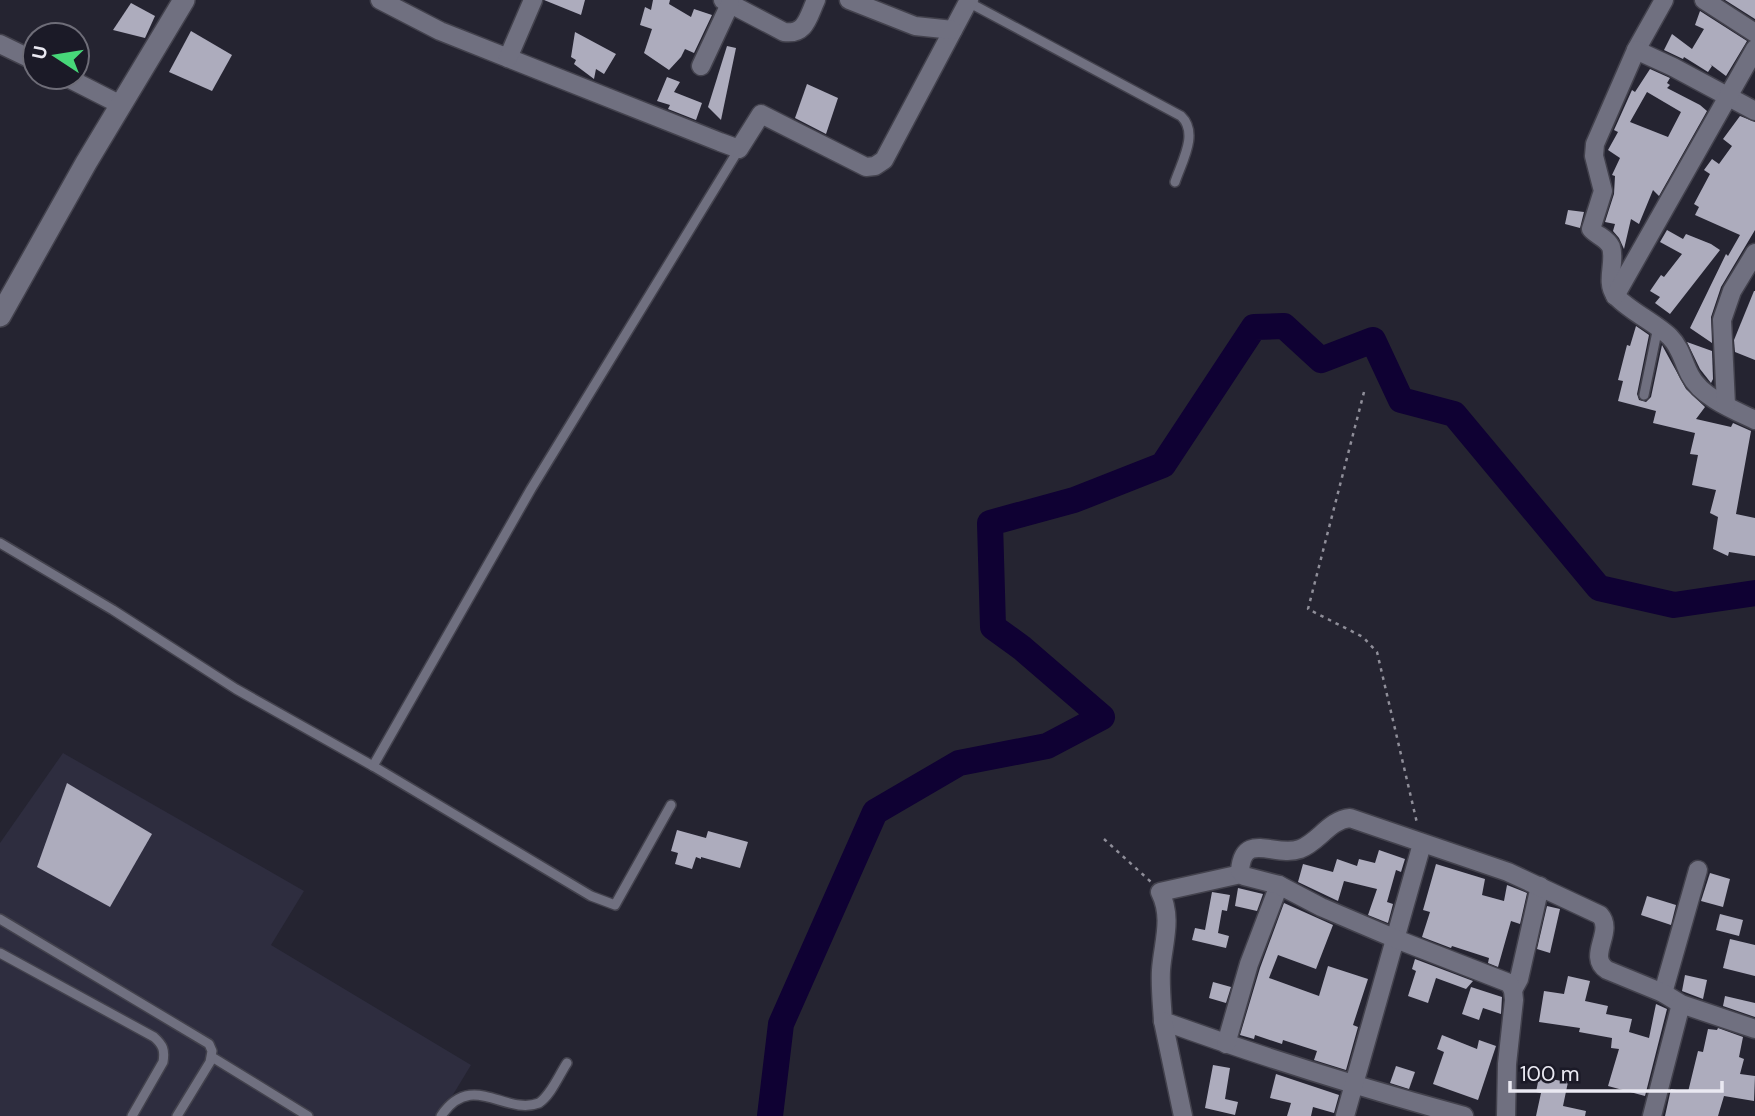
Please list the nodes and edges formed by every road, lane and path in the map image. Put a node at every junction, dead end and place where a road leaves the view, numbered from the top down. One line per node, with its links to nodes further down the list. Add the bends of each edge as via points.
1 (184, 0): 20 (street)
2 (380, 0): 16 (street)
3 (533, 0): 16 (street)
4 (816, 0): 9 (street, via 804,28 793,34)
5 (849, 0): 10 (street, via 915,26)
6 (1664, 0): 14 (street)
7 (1704, 0): 11 (street)
8 (968, 1): 10 (street); 23 (lane, via 1181,116 1190,132)
9 (726, 2): 17 (street)
10 (953, 30): 22 (street, via 884,160 875,166 859,164 761,114)
11 (1755, 33)
12 (0, 44): 15 (street)
13 (1755, 49): 19 (street)
14 (1636, 50): 19 (street); 25 (street, via 1594,149 1603,191 1591,229 1611,248)
15 (21, 54)
16 (508, 58): 22 (street)
17 (701, 65)
18 (91, 90): 20 (street)
19 (1728, 95): 21 (street); 25 (street)
20 (121, 105): 26 (street)
21 (1755, 111)
22 (739, 149): 33 (lane, via 531,489)
23 (1175, 182)
24 (1755, 253): 30 (street, via 1732,291 1722,320)
25 (1615, 296): 27 (street)
26 (0, 317)
27 (1658, 327): 29 (lane); 30 (street, via 1677,345 1696,384)
28 (1364, 392): 36 (path, via 1308,609 1363,637 1377,652)
29 (1644, 395)
30 (1726, 405): 31 (street)
31 (1755, 421)
32 (0, 543): 33 (lane, via 236,689)
33 (373, 766): 34 (lane, via 567,883 615,905)
34 (671, 805)
35 (1104, 839): 41 (path)
36 (1422, 844): 38 (street, via 1342,819 1301,848 1249,848 1240,865); 40 (street); 43 (street)
37 (1699, 870): 46 (street)
38 (1241, 874): 39 (street); 41 (street)
39 (1279, 885): 43 (street); 50 (street)
40 (1540, 886): 45 (street); 46 (street, via 1604,918 1598,959 1602,967)
41 (1160, 892): 48 (street, via 1168,915 1161,967)
42 (0, 919): 51 (lane, via 204,1039)
43 (1396, 939): 45 (street, via 1500,978); 53 (street)
44 (0, 953): 54 (lane, via 162,1044 163,1062)
45 (1513, 990): 61 (street)
46 (1663, 993): 47 (street)
47 (1681, 1004): 49 (street); 62 (street)
48 (1163, 1021): 50 (street); 58 (street)
49 (1755, 1029)
50 (1226, 1044): 53 (street)
51 (212, 1057): 55 (lane); 56 (lane)
52 (567, 1063): 57 (lane, via 535,1105 524,1108 466,1096 456,1099)
53 (1353, 1085): 59 (street); 60 (street)
54 (132, 1116)
55 (177, 1116)
56 (309, 1116)
57 (441, 1116)
58 (1183, 1116)
59 (1345, 1116)
60 (1464, 1116)
61 (1506, 1116)
62 (1652, 1116)

